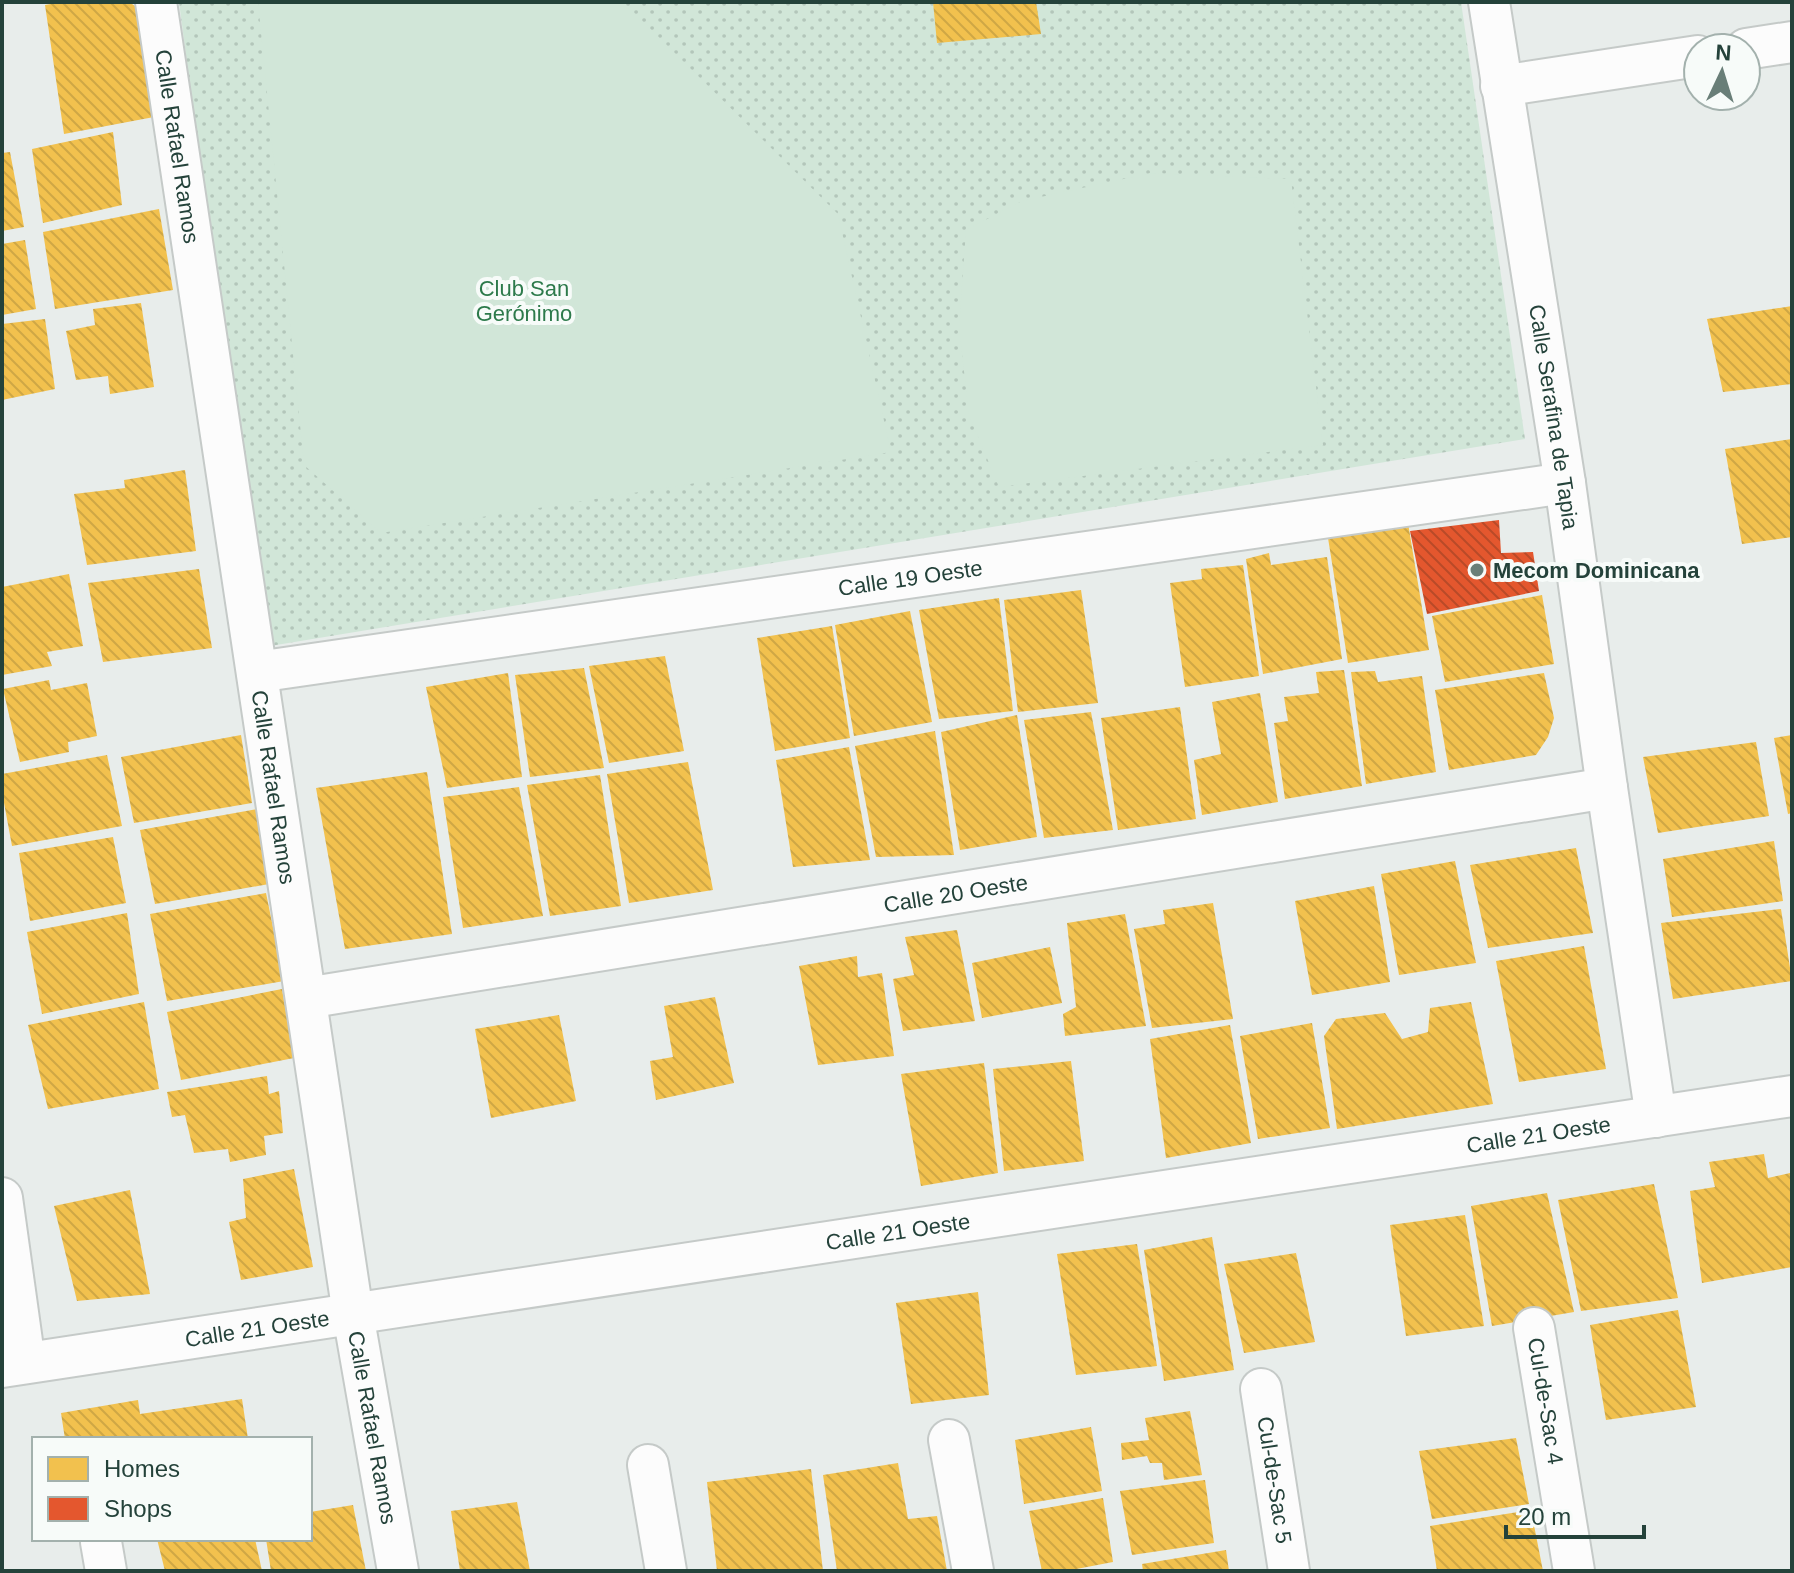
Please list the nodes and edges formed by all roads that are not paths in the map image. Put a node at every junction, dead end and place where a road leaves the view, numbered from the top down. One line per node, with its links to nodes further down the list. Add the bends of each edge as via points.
1 (156, 2): 8 (street, Calle Rafael Ramos)
2 (1489, 2): 6 (street, Calle Serafina de Tapia)
3 (1792, 42): 4 (street)
4 (1762, 47)
5 (1682, 58): 6 (street)
6 (1501, 86): 7 (street, Calle Serafina de Tapia)
7 (1565, 483): 8 (street, Calle 19 Oeste); 9 (street, Calle Serafina de Tapia)
8 (257, 672): 10 (street, Calle Rafael Ramos)
9 (1607, 788): 10 (street, Calle 20 Oeste); 12 (street, Calle Serafina de Tapia)
10 (306, 998): 14 (street, Calle Rafael Ramos)
11 (1792, 1096): 12 (street, Calle 21 Oeste)
12 (1656, 1117): 14 (street, Calle 21 Oeste)
13 (2, 1198): 16 (street)
14 (353, 1314): 16 (street, Calle 21 Oeste); 20 (street, Calle Rafael Ramos)
15 (1534, 1328): 24 (street, Cul-de-Sac 4)
16 (14, 1365)
17 (1261, 1389): 23 (street, Cul-de-Sac 5)
18 (949, 1440): 22 (street)
19 (648, 1465): 21 (street)
20 (398, 1571)
21 (666, 1571)
22 (973, 1571)
23 (1289, 1571)
24 (1574, 1571)

